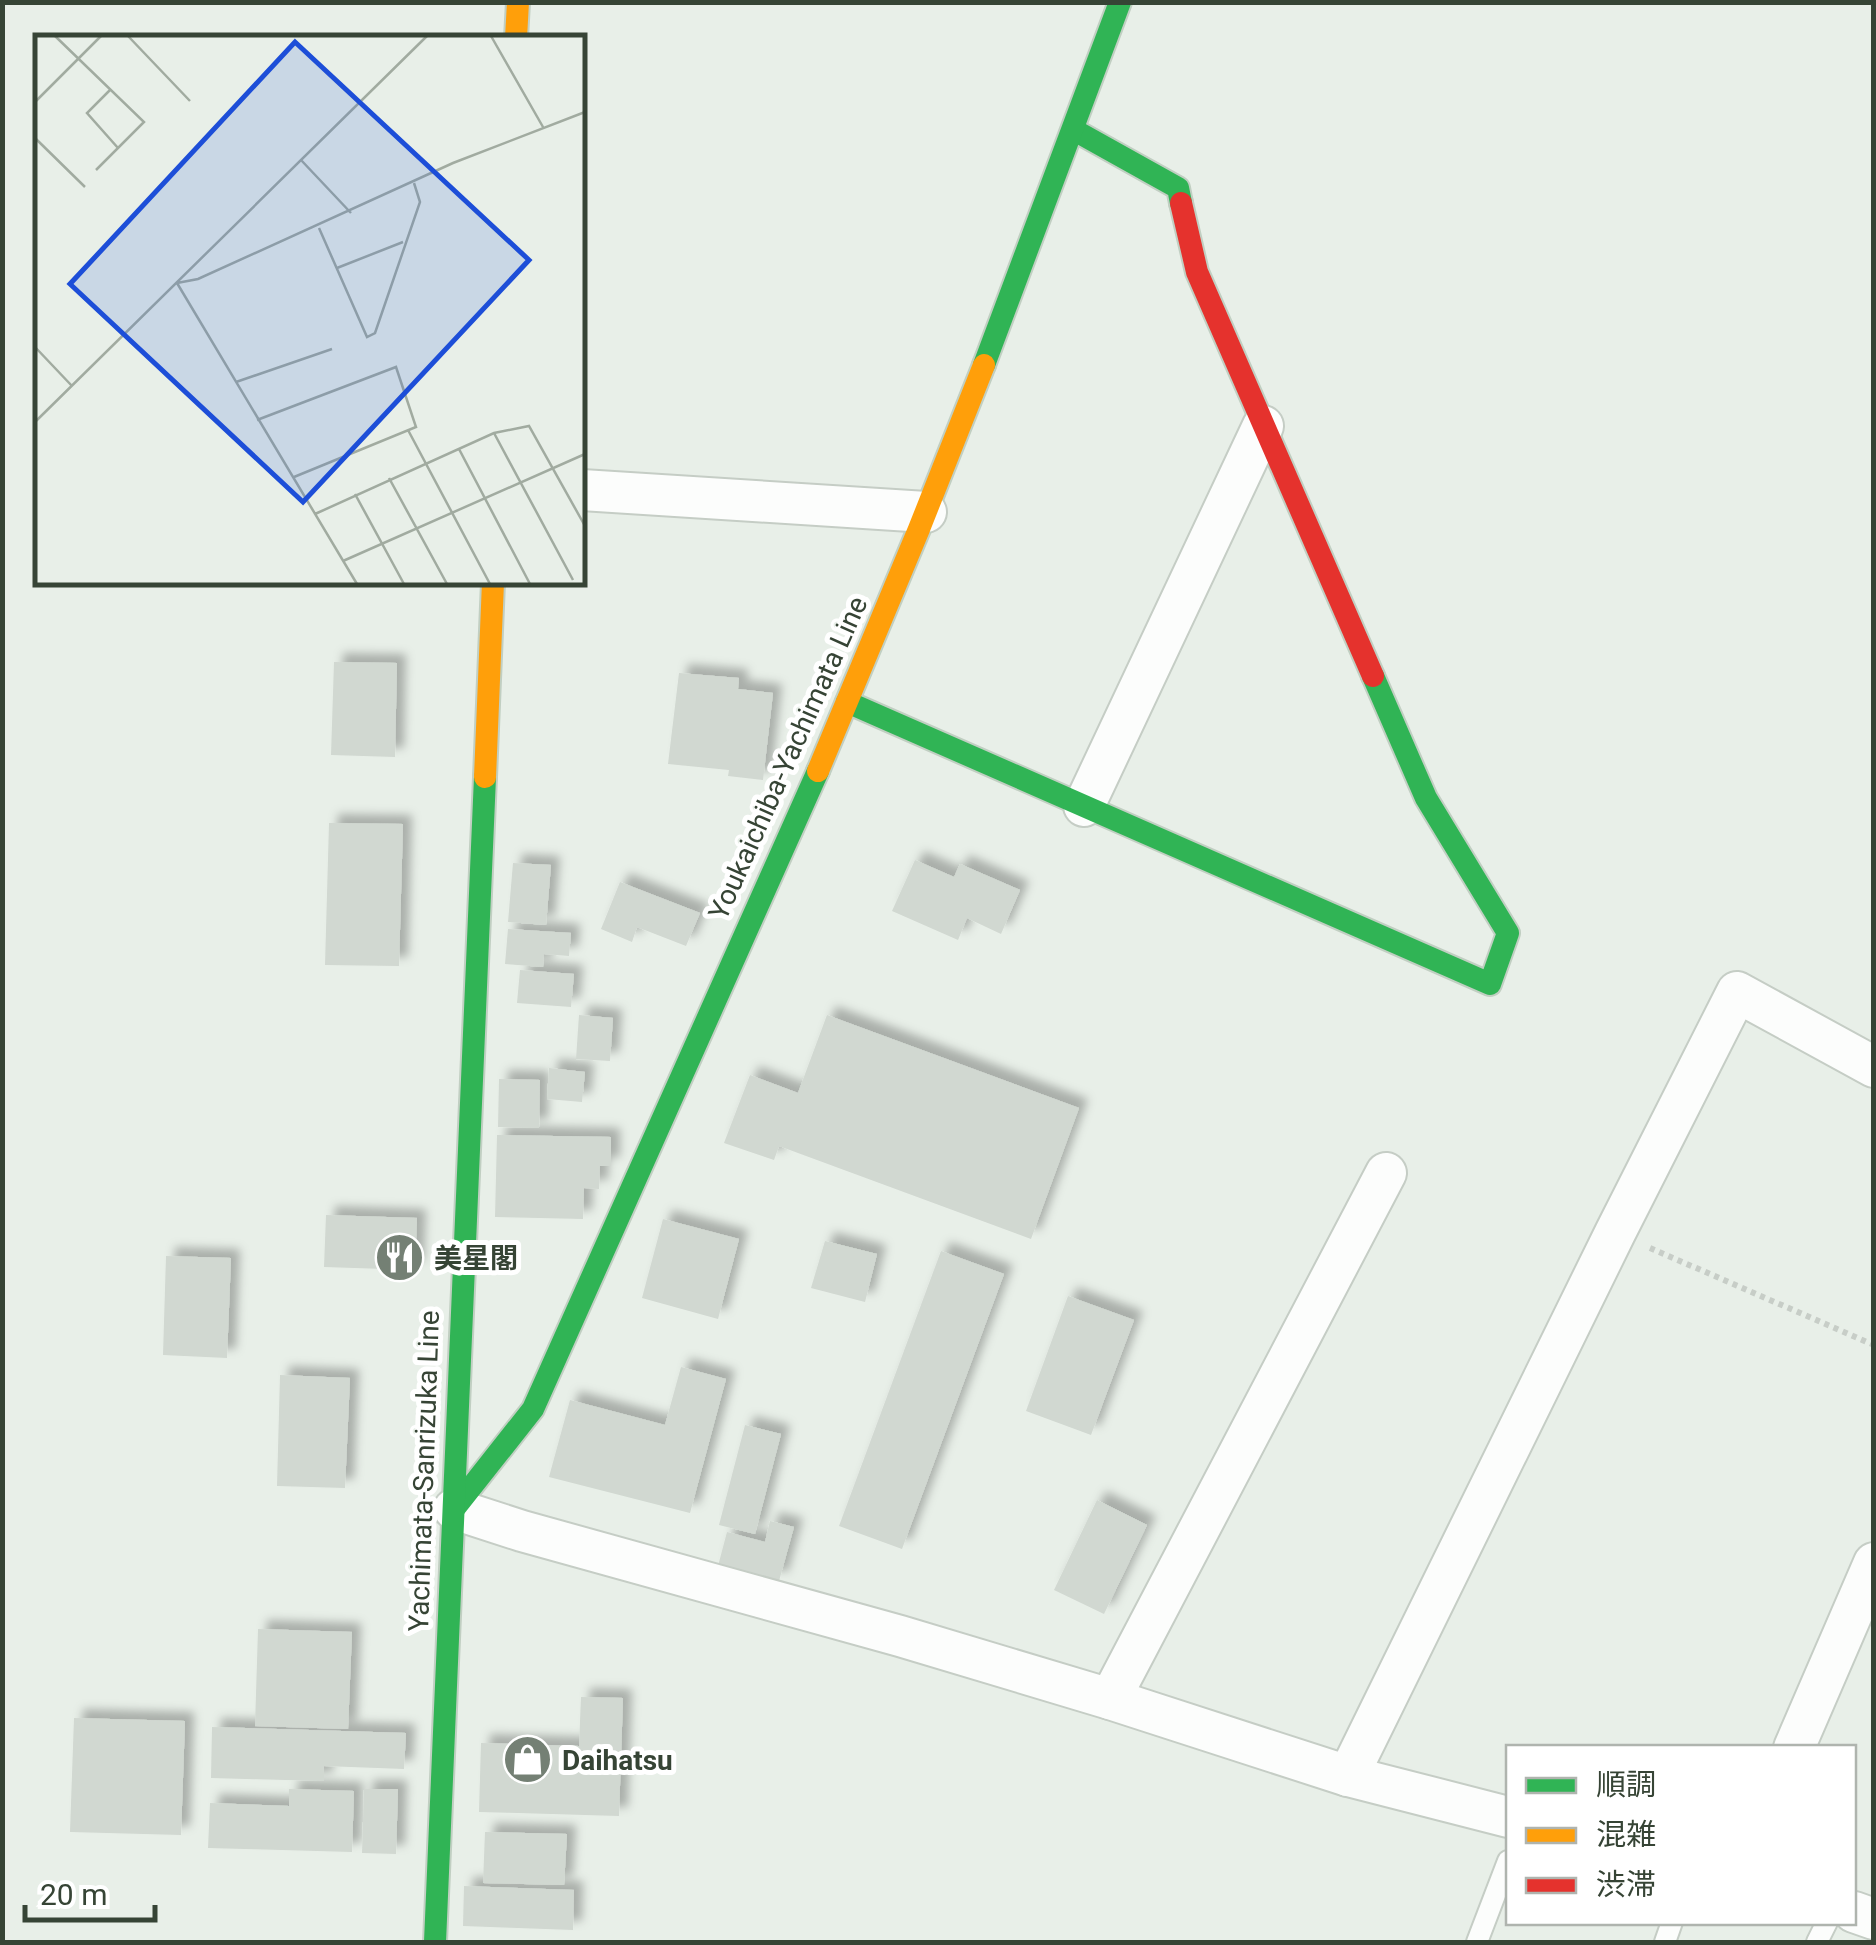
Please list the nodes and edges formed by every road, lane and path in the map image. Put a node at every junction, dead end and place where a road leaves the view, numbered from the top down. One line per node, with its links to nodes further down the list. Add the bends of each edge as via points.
1 (518, 2): 3 (main road)
2 (1120, 2): 4 (main road, Youkaichiba-Yachimata Line)
3 (516, 35)
4 (1074, 130): 5 (main road, via 1178,188 1197,272); 7 (main road, Youkaichiba-Yachimata Line)
5 (1263, 426): 10 (street); 10 (main road, via 1426,798 1508,933 1490,984)
6 (585, 490): 7 (street)
7 (926, 512): 9 (main road, Youkaichiba-Yachimata Line)
8 (493, 585): 15 (main road, Yachimata-Sanrizuka Line)
9 (847, 702): 10 (main road); 15 (main road, Youkaichiba-Yachimata Line, via 533,1409)
10 (1084, 806)
11 (1874, 1067): 13 (street, via 1737,992)
12 (1386, 1173): 17 (street)
13 (1615, 1233): 14 (path); 19 (street)
14 (1874, 1344)
15 (454, 1509): 17 (street); 22 (main road, Yachimata-Sanrizuka Line)
16 (1874, 1562): 18 (street)
17 (1110, 1698): 19 (street)
18 (1795, 1745)
19 (1348, 1776): 20 (street)
20 (1506, 1816)
21 (1506, 1866): 23 (lane)
22 (435, 1942)
23 (1477, 1942)

